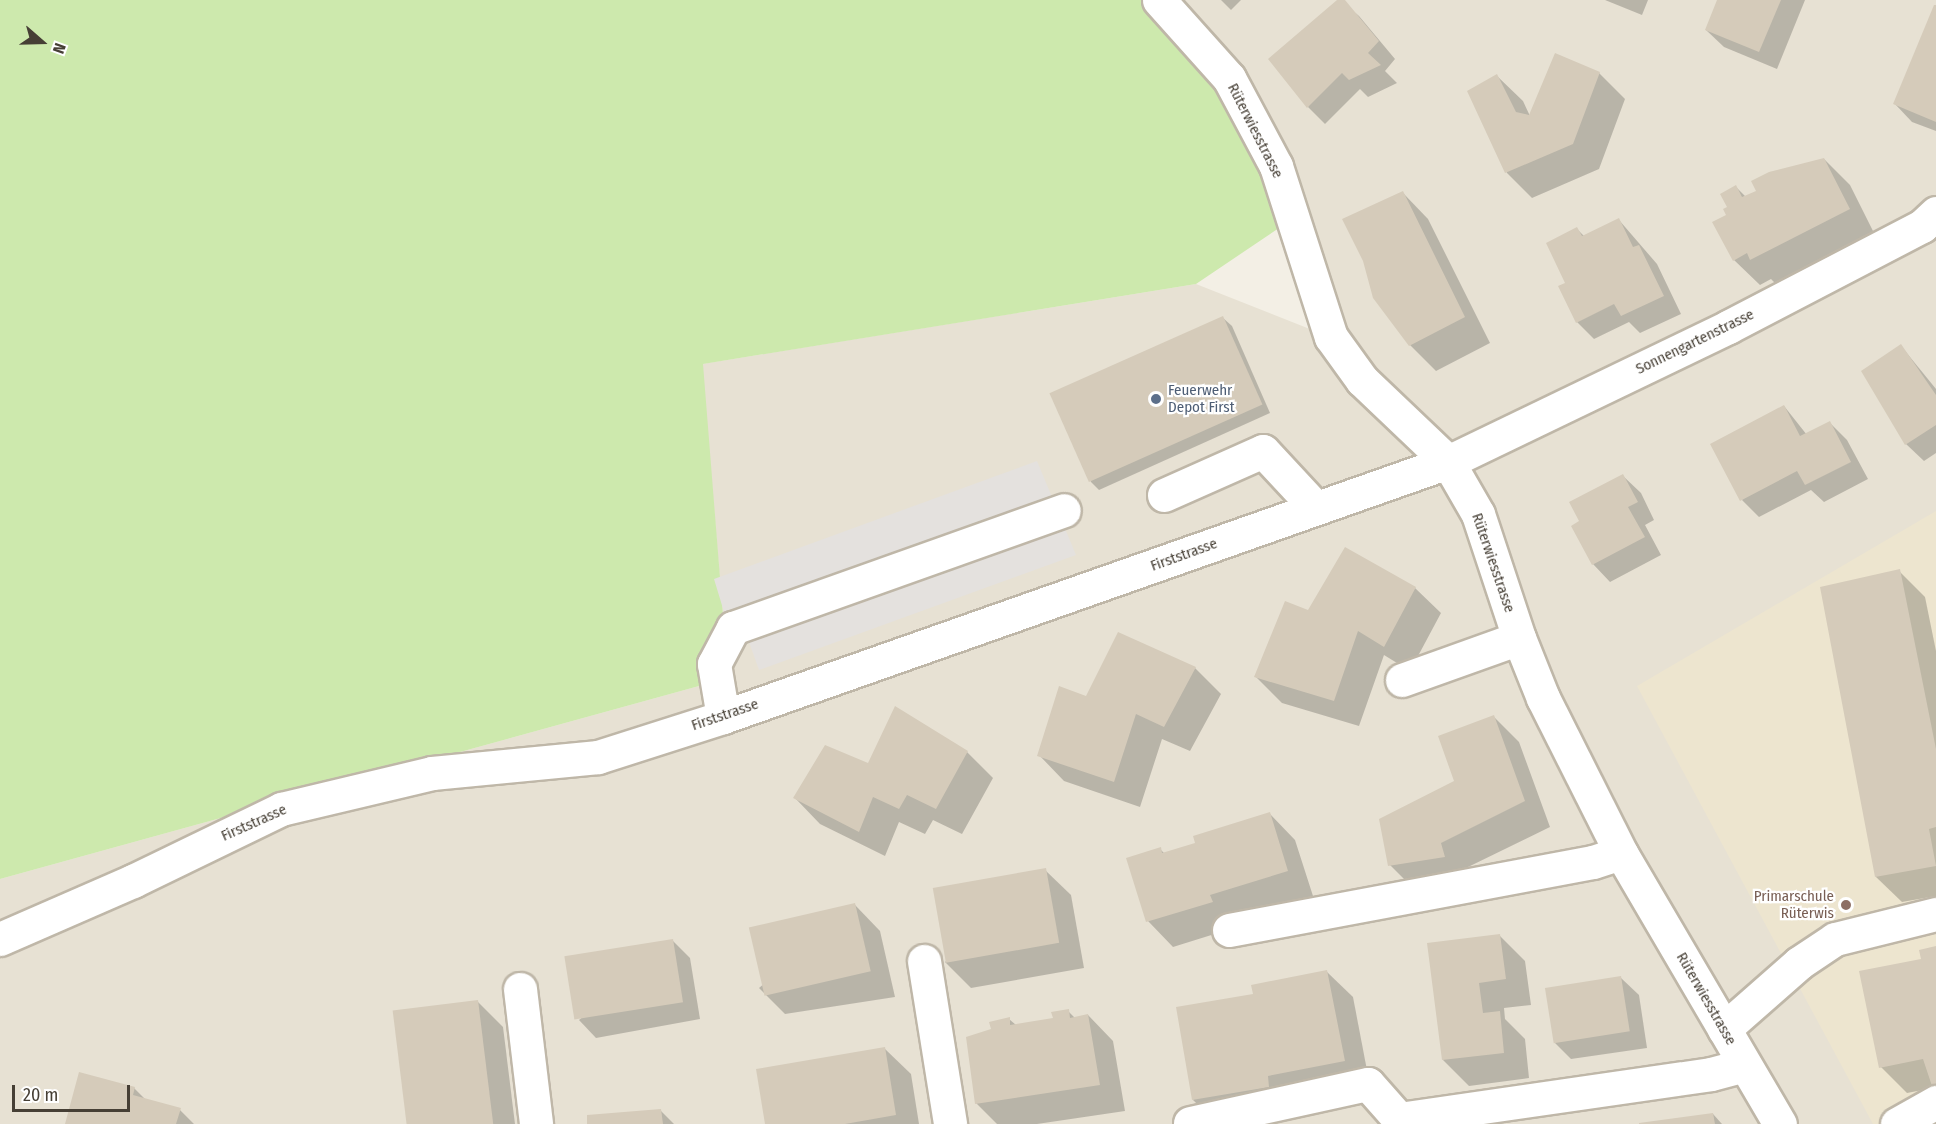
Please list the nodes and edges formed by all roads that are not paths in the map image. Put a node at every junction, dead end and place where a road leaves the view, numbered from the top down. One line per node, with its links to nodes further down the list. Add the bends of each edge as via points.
1 (1159, 0): 3 (street, Rüterwiesstrasse, via 1229,78 1276,166 1331,337 1362,380)
2 (1936, 213): 3 (street, Sonnengartenstrasse, via 1922,226 1728,327)
3 (1448, 462): 5 (street, Firststrasse); 7 (street, Rüterwiesstrasse, via 1478,514)
4 (1164, 495): 5 (street, via 1263,451)
5 (1316, 508): 9 (street, Firststrasse)
6 (1064, 510): 9 (street, via 733,628 714,664)
7 (1519, 638): 8 (street); 10 (street, Rüterwiesstrasse, via 1543,698)
8 (1402, 680)
9 (723, 717): 13 (street, Firststrasse, via 598,757 432,773 281,809 133,881)
10 (1621, 853): 12 (street, via 1593,862); 16 (street, Rüterwiesstrasse)
11 (1936, 914): 16 (street, via 1835,939 1799,963)
12 (1228, 930)
13 (0, 939)
14 (924, 961): 21 (street)
15 (520, 989): 20 (street)
16 (1724, 1029): 17 (street, Rüterwiesstrasse)
17 (1745, 1065): 19 (street, via 1711,1074 1399,1119 1368,1084); 22 (street, Rüterwiesstrasse)
18 (1936, 1102): 23 (street)
19 (1190, 1123)
20 (536, 1124)
21 (950, 1124)
22 (1780, 1124)
23 (1896, 1124)

